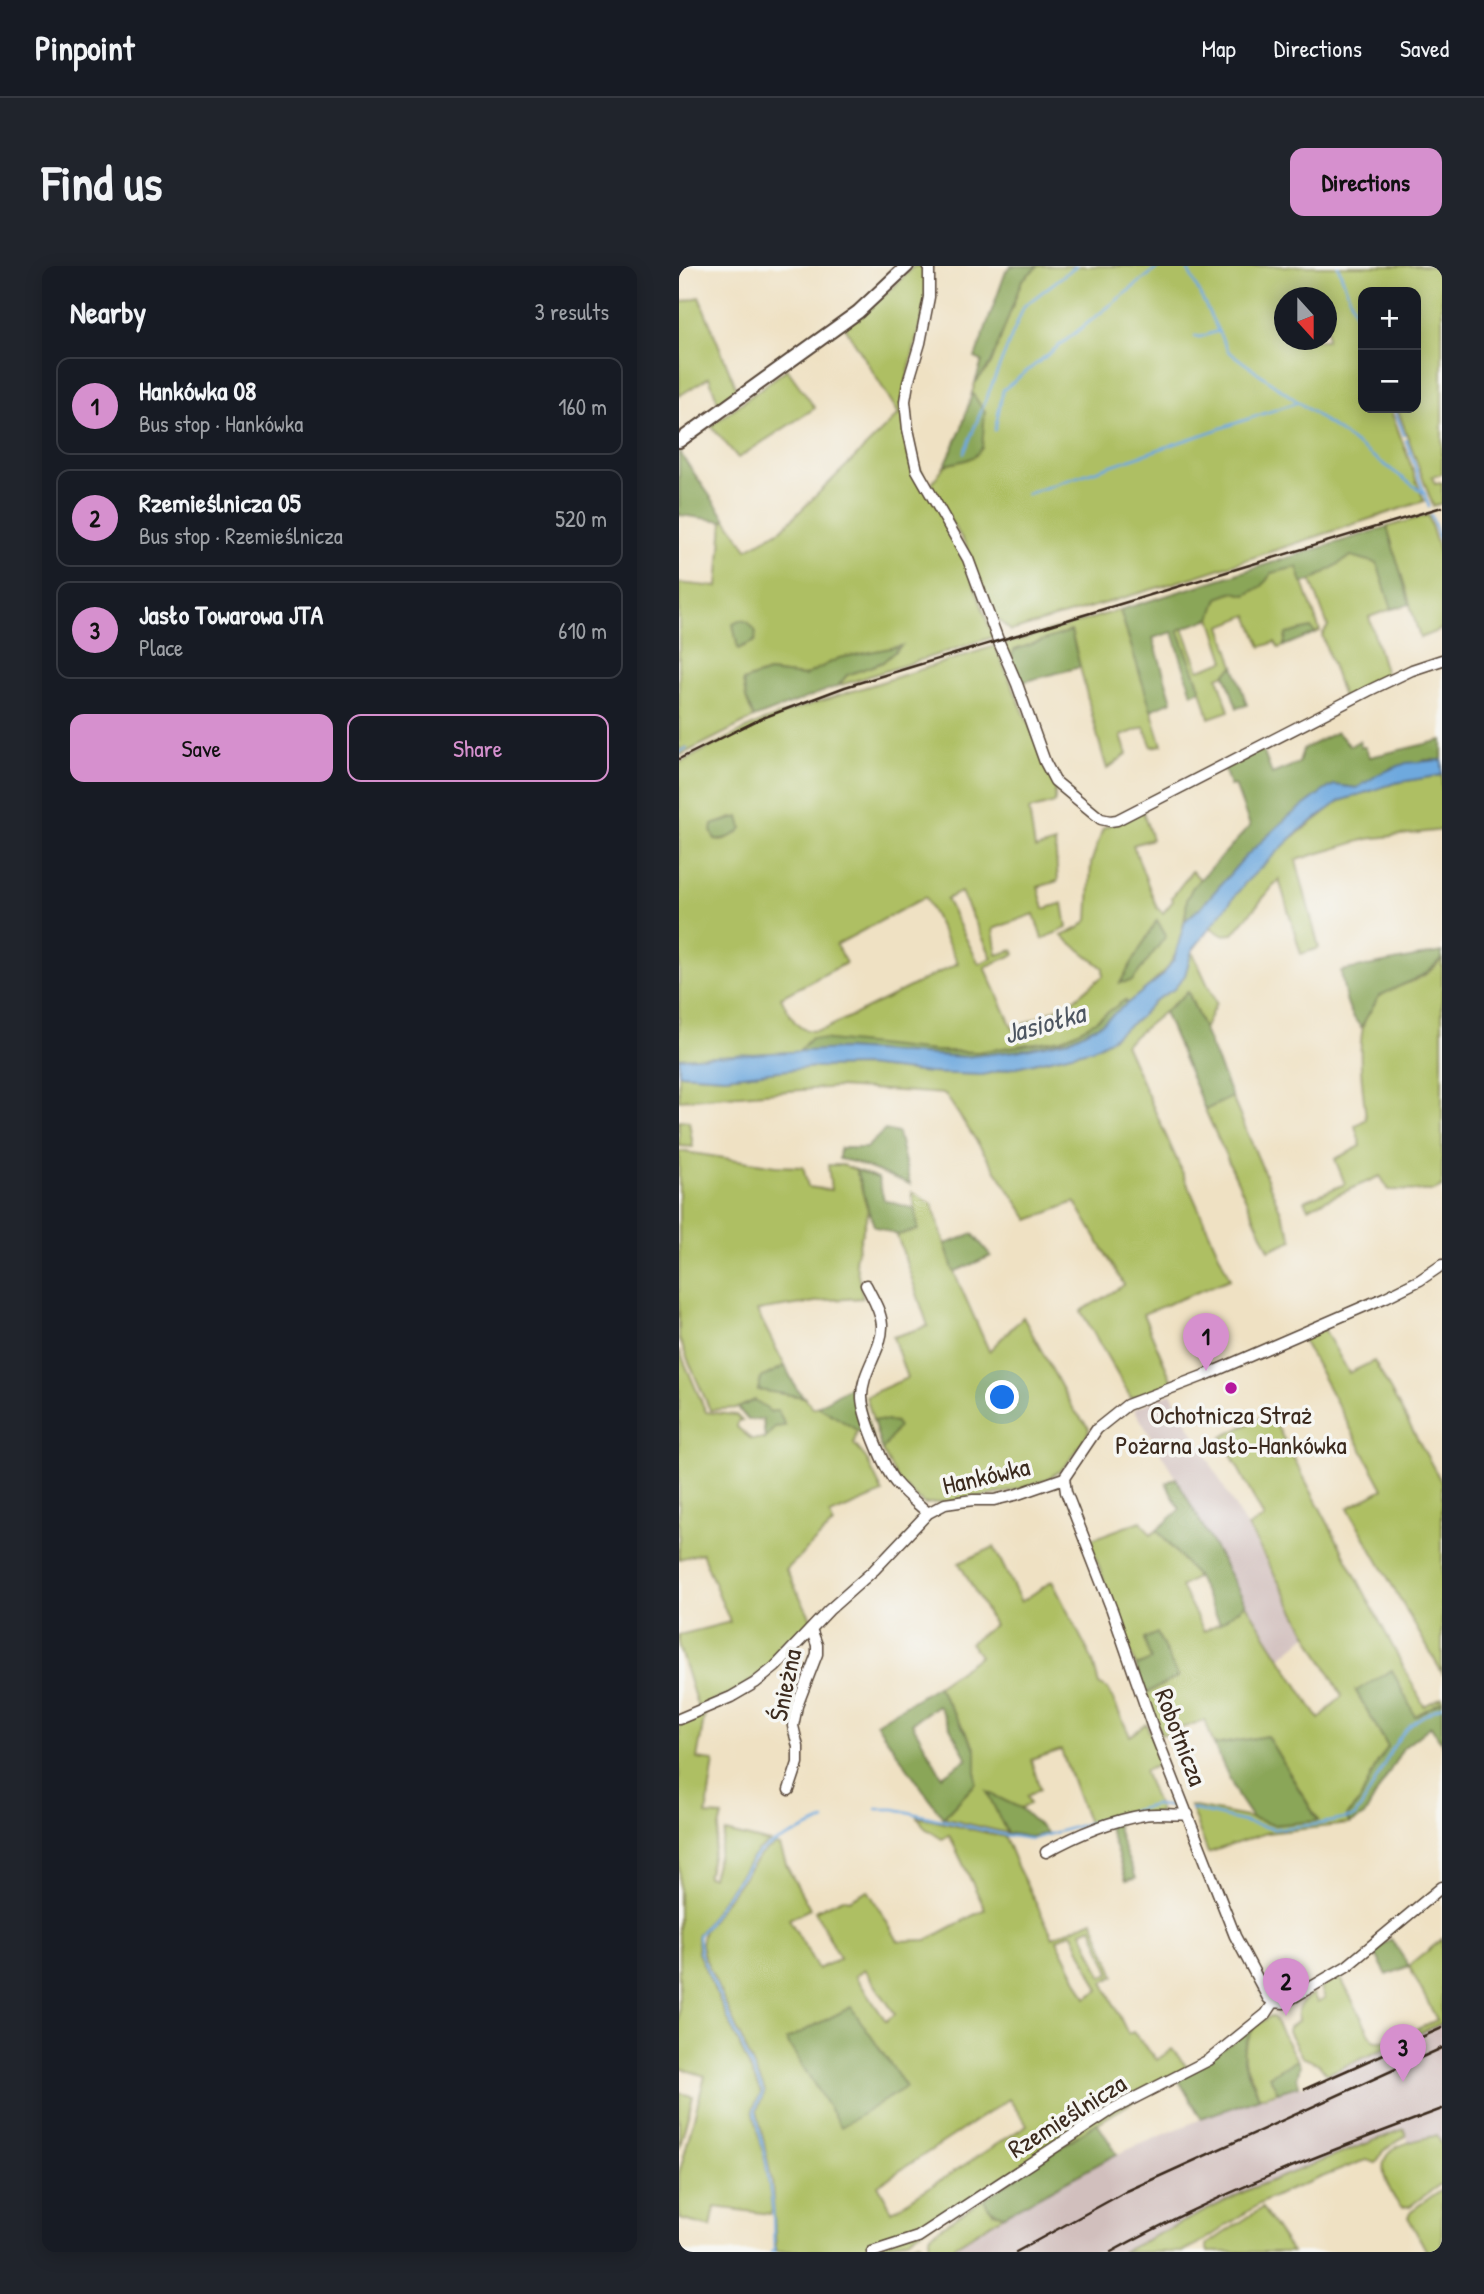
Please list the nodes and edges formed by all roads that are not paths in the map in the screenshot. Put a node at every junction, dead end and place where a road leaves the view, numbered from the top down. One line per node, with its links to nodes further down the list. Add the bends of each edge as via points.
1 (907, 266): 3 (street, via 858,312)
2 (929, 266): 4 (street, via 929,297 905,401 917,470 968,559 1055,781 1101,819 1117,820 1412,670)
3 (679, 441)
4 (1442, 660)
5 (1442, 1265): 7 (street, Hankówka, via 1386,1297 1127,1405 1097,1429)
6 (866, 1285): 8 (street, via 882,1324 862,1398 886,1468)
7 (1064, 1478): 8 (street, Hankówka, via 1015,1495 945,1504); 12 (street, Robotnicza)
8 (927, 1513): 9 (street, Hankówka)
9 (811, 1629): 10 (street, Hankówka, via 755,1683); 11 (street, Śnieżna, via 817,1654 795,1716 798,1763)
10 (679, 1719)
11 (789, 1790)
12 (1188, 1814): 13 (street, via 1146,1814 1090,1830); 15 (street, Robotnicza, via 1234,1936 1265,1996)
13 (1046, 1852)
14 (1442, 1887): 15 (street, Rzemieślnicza, via 1347,1966 1288,2001)
15 (1275, 2003): 16 (street, Rzemieślnicza, via 1202,2064 1113,2109 918,2237)
16 (872, 2252)

